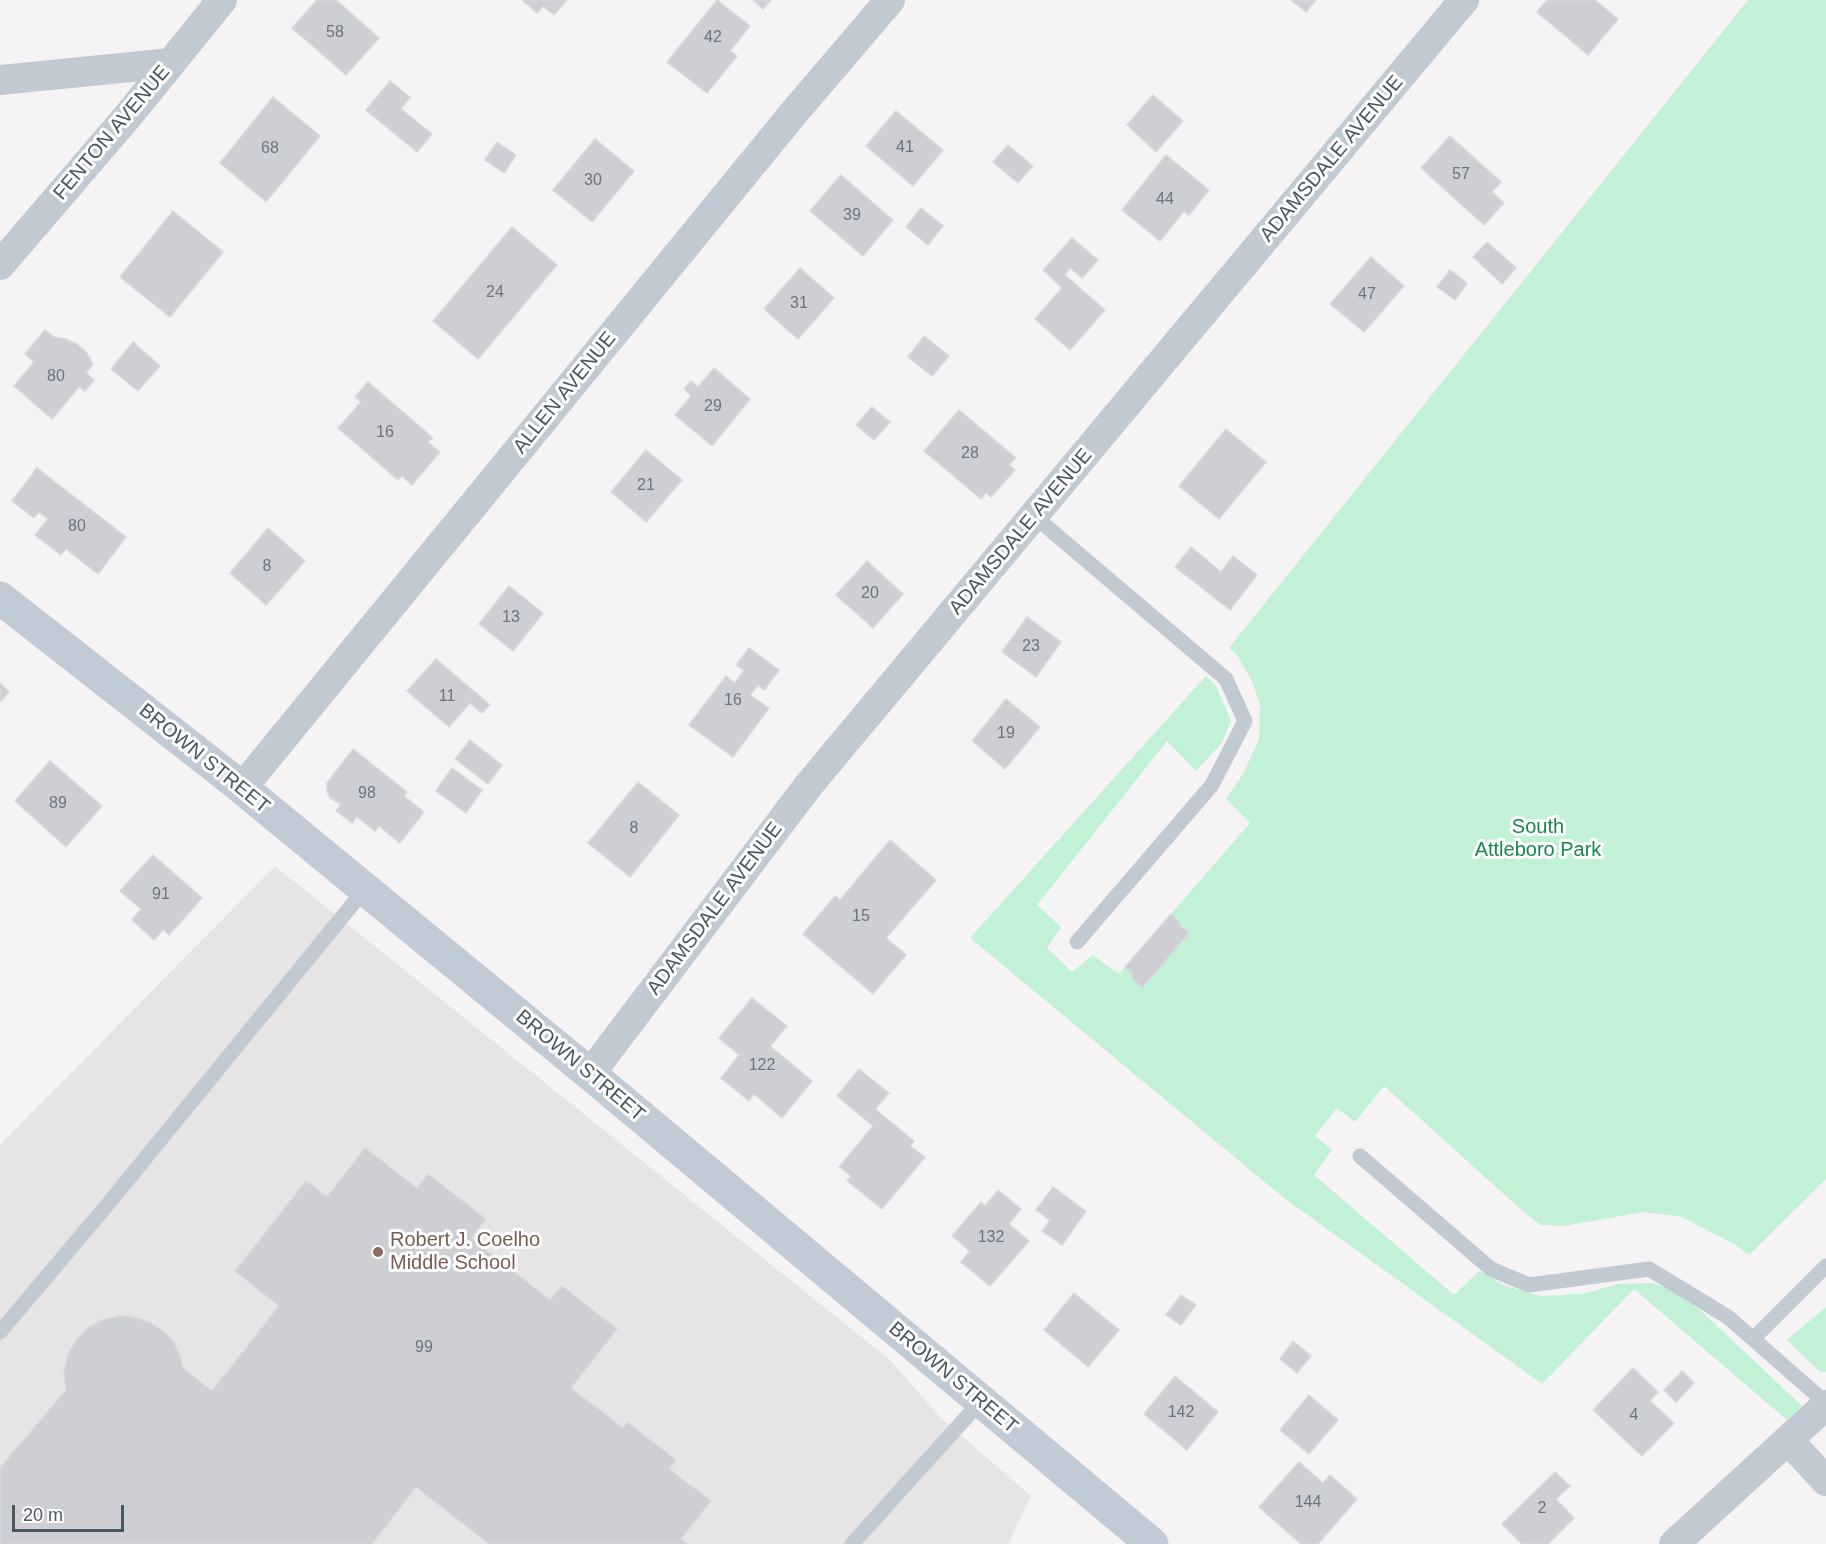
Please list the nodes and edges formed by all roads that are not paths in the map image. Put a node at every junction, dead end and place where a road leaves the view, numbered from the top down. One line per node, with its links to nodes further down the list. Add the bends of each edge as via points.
1 (222, 0): 4 (street, FENTON AVENUE)
2 (890, 0): 9 (street, ALLEN AVENUE)
3 (1464, 0): 7 (street, ADAMSDALE AVENUE)
4 (171, 63): 5 (street); 6 (street, FENTON AVENUE)
5 (0, 80)
6 (0, 265)
7 (1034, 516): 11 (lane, via 1226,679 1245,721 1212,785); 12 (street, ADAMSDALE AVENUE, via 808,786)
8 (0, 598): 9 (street, BROWN STREET)
9 (242, 788): 10 (street, BROWN STREET)
10 (365, 889): 12 (street, BROWN STREET); 15 (lane)
11 (1077, 942)
12 (590, 1074): 17 (street, BROWN STREET)
13 (1360, 1156): 16 (lane, via 1491,1269 1529,1285 1649,1269 1728,1317)
14 (1826, 1266): 16 (lane)
15 (0, 1332)
16 (1753, 1339): 18 (lane)
17 (981, 1401): 21 (lane); 22 (street, BROWN STREET)
18 (1826, 1404): 19 (street)
19 (1789, 1441): 20 (street); 23 (street)
20 (1826, 1480)
21 (852, 1544)
22 (1152, 1544)
23 (1674, 1544)

